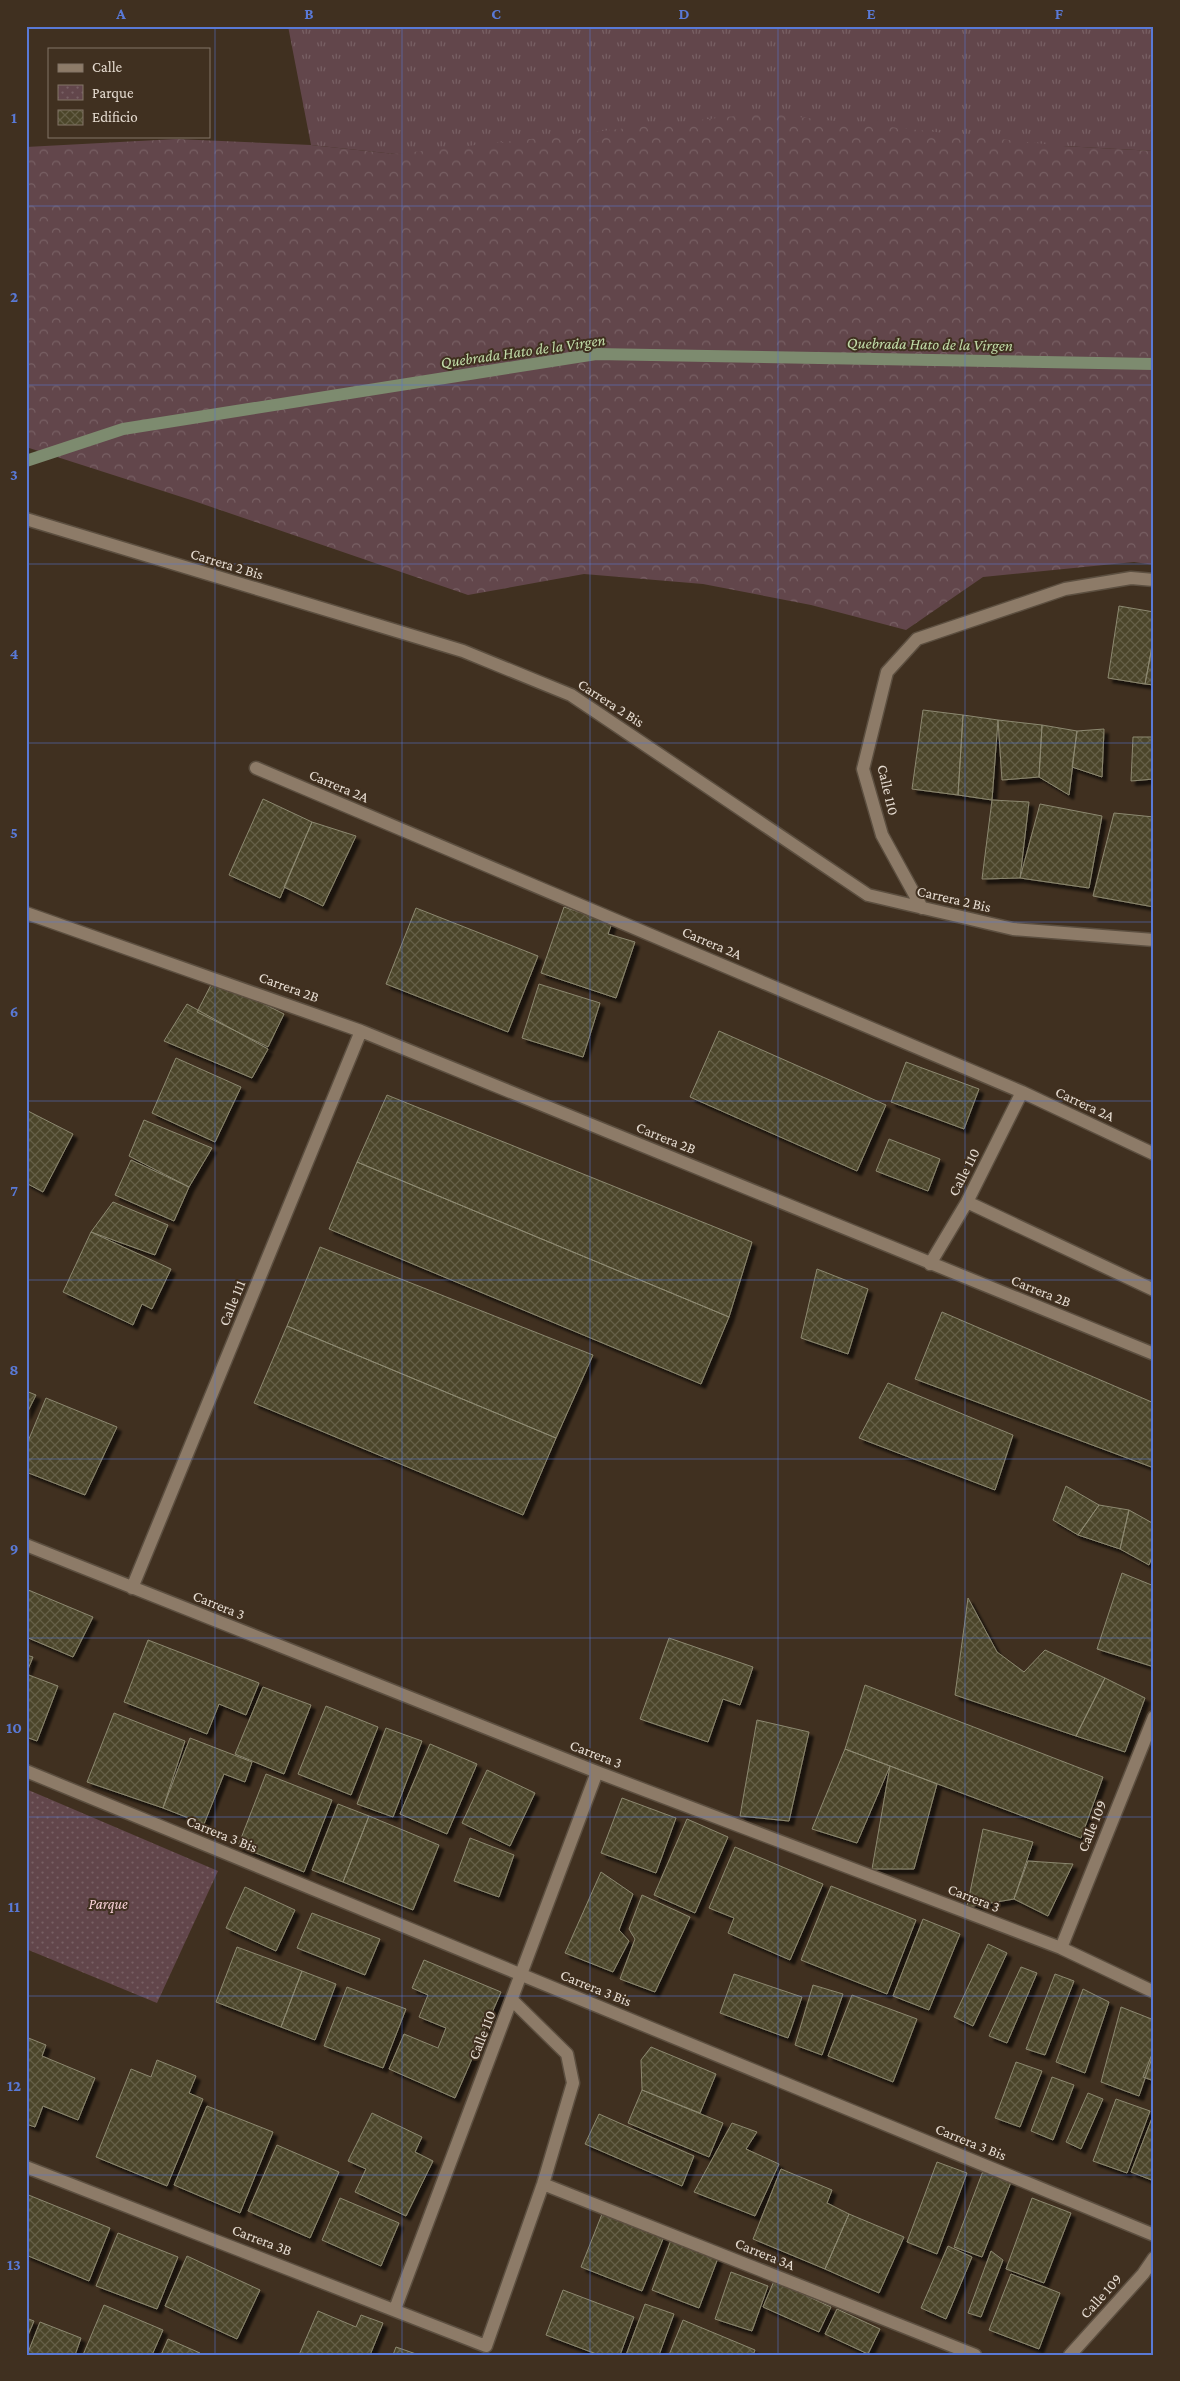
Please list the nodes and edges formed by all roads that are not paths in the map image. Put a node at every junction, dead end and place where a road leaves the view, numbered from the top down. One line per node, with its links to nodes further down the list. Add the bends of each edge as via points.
1 (26, 519): 4 (street, Carrera 2 Bis, via 463,651 571,695 868,895)
2 (1154, 580): 4 (street, Calle 110, via 1132,578 1065,589 917,638 887,672 863,769 882,835)
3 (256, 768): 8 (street, Carrera 2A)
4 (922, 908): 6 (street, Carrera 2 Bis, via 1013,929)
5 (26, 913): 7 (street, Carrera 2B)
6 (1154, 940)
7 (361, 1030): 11 (street, Carrera 2B); 15 (street, Calle 111)
8 (1022, 1092): 9 (street, Carrera 2A); 10 (street, Calle 110)
9 (1154, 1154)
10 (967, 1202): 11 (street, Calle 110); 12 (street)
11 (930, 1264): 13 (street, Carrera 2B)
12 (1154, 1290)
13 (1154, 1354)
14 (26, 1545): 15 (street, Carrera 3)
15 (132, 1588): 18 (street, Carrera 3)
16 (1154, 1717): 19 (street, Calle 109)
17 (26, 1771): 20 (street, Carrera 3 Bis)
18 (597, 1772): 19 (street, Carrera 3); 20 (street, Calle 110)
19 (1061, 1948): 21 (street, Carrera 3)
20 (522, 1975): 22 (street, Calle 110); 25 (street, Carrera 3 Bis)
21 (1154, 1992)
22 (512, 2000): 24 (street, via 567,2054 573,2082); 27 (street, Calle 110)
23 (26, 2167): 27 (street, Carrera 3B)
24 (543, 2184): 27 (street, Carrera 3B, via 486,2346); 28 (street, Carrera 3A)
25 (1154, 2235)
26 (1154, 2258): 29 (street, Calle 109)
27 (395, 2309)
28 (976, 2355)
29 (1070, 2355)

